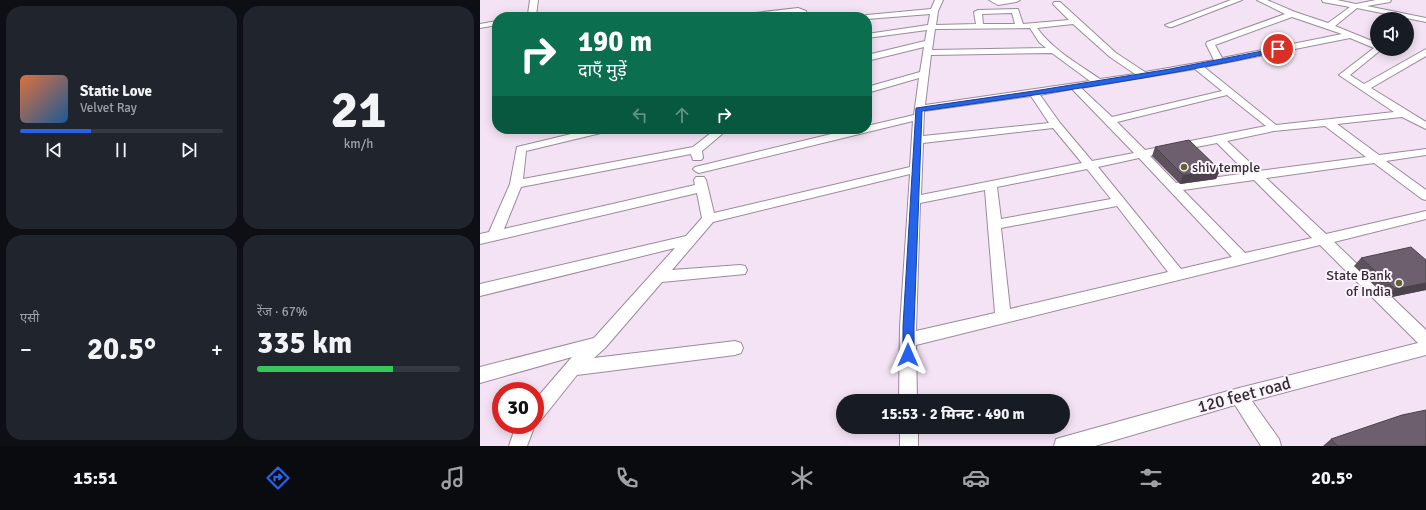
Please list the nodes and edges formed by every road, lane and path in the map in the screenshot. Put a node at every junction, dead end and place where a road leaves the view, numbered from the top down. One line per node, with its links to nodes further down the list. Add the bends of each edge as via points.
1 (534, 0): 12 (street)
2 (1016, 0): 7 (street)
3 (1236, 0): 20 (street)
4 (1260, 0): 15 (street)
5 (1326, 0): 10 (street)
6 (1387, 0): 10 (street)
7 (996, 1): 11 (street)
8 (1057, 4): 18 (street)
9 (936, 5): 16 (street); 26 (street)
10 (1356, 6): 17 (street); 25 (street)
11 (1000, 11): 22 (street, via 978,12); 23 (street, via 1015,11)
12 (532, 12)
13 (781, 12): 14 (street)
14 (801, 12)
15 (1292, 14): 25 (street); 35 (street, via 1210,44)
16 (872, 16)
17 (1422, 19)
18 (1074, 22): 24 (street); 38 (street, via 1113,55)
19 (492, 24): 21 (street)
20 (1169, 25)
21 (480, 26)
22 (980, 26): 23 (street); 26 (street)
23 (1020, 26): 24 (street)
24 (1032, 26): 31 (street, via 1042,40)
25 (1329, 26): 28 (street)
26 (931, 27): 27 (street); 30 (street)
27 (872, 35)
28 (1351, 35): 29 (street); 35 (street)
29 (1370, 41)
30 (928, 48): 31 (street); 34 (street); 37 (street)
31 (1054, 50): 39 (street)
32 (1426, 52): 41 (street)
33 (1370, 55): 41 (street, via 1344,75)
34 (872, 57)
35 (1219, 61): 36 (street)
36 (1197, 66): 38 (street); 43 (street)
37 (924, 74): 42 (street); 45 (street)
38 (1143, 75): 39 (street)
39 (1099, 83): 40 (street)
40 (1075, 87): 44 (street); 47 (street)
41 (1364, 88): 46 (street)
42 (872, 89)
43 (1229, 92): 47 (street); 52 (street)
44 (1034, 93): 45 (street); 49 (street)
45 (919, 113): 51 (street); 57 (street)
46 (1404, 114): 48 (street); 50 (street)
47 (1110, 121): 60 (street)
48 (1327, 122): 52 (street); 61 (street)
49 (1056, 125): 57 (street); 62 (street)
50 (1426, 126)
51 (872, 127)
52 (1274, 128): 56 (street)
53 (584, 134): 66 (street, via 521,149)
54 (715, 134): 58 (street)
55 (845, 134): 63 (street)
56 (1219, 139): 60 (street); 65 (street)
57 (917, 140): 64 (street)
58 (696, 150): 63 (street); 66 (street)
59 (1426, 152): 61 (street)
60 (1142, 155): 62 (street); 69 (street)
61 (1378, 160): 65 (street); 70 (street)
62 (1089, 165): 67 (street); 72 (street)
63 (699, 169): 68 (street)
64 (916, 169): 71 (street); 74 (street)
65 (1257, 176): 69 (street); 79 (street)
66 (516, 184): 76 (street)
67 (991, 185): 71 (street); 75 (street)
68 (701, 188): 74 (street); 76 (street)
69 (1174, 188): 80 (street)
70 (1426, 196)
71 (914, 200): 86 (street)
72 (1120, 201): 75 (street); 82 (street)
73 (1426, 215): 79 (street)
74 (709, 219): 78 (street)
75 (994, 224): 85 (street)
76 (494, 236): 77 (street)
77 (480, 239)
78 (690, 240): 83 (street); 84 (street)
79 (1323, 240): 80 (street); 87 (street)
80 (1242, 259): 82 (street)
81 (740, 270): 83 (street)
82 (1178, 275): 85 (street)
83 (658, 276): 88 (street)
84 (480, 290)
85 (1003, 317): 86 (street)
86 (908, 340): 93 (street)
87 (1426, 340)
88 (599, 343): 91 (street); 92 (street)
89 (735, 348): 91 (street)
90 (1426, 348): 94 (street, 120 feet road)
91 (572, 368): 95 (street)
92 (480, 375)
93 (908, 394)
94 (1239, 396): 100 (street, 120 feet road); 101 (street)
95 (544, 403)
96 (522, 434): 98 (street)
97 (909, 434): 99 (street)
98 (518, 446)
99 (909, 446)
100 (1063, 446)
101 (1272, 446)

